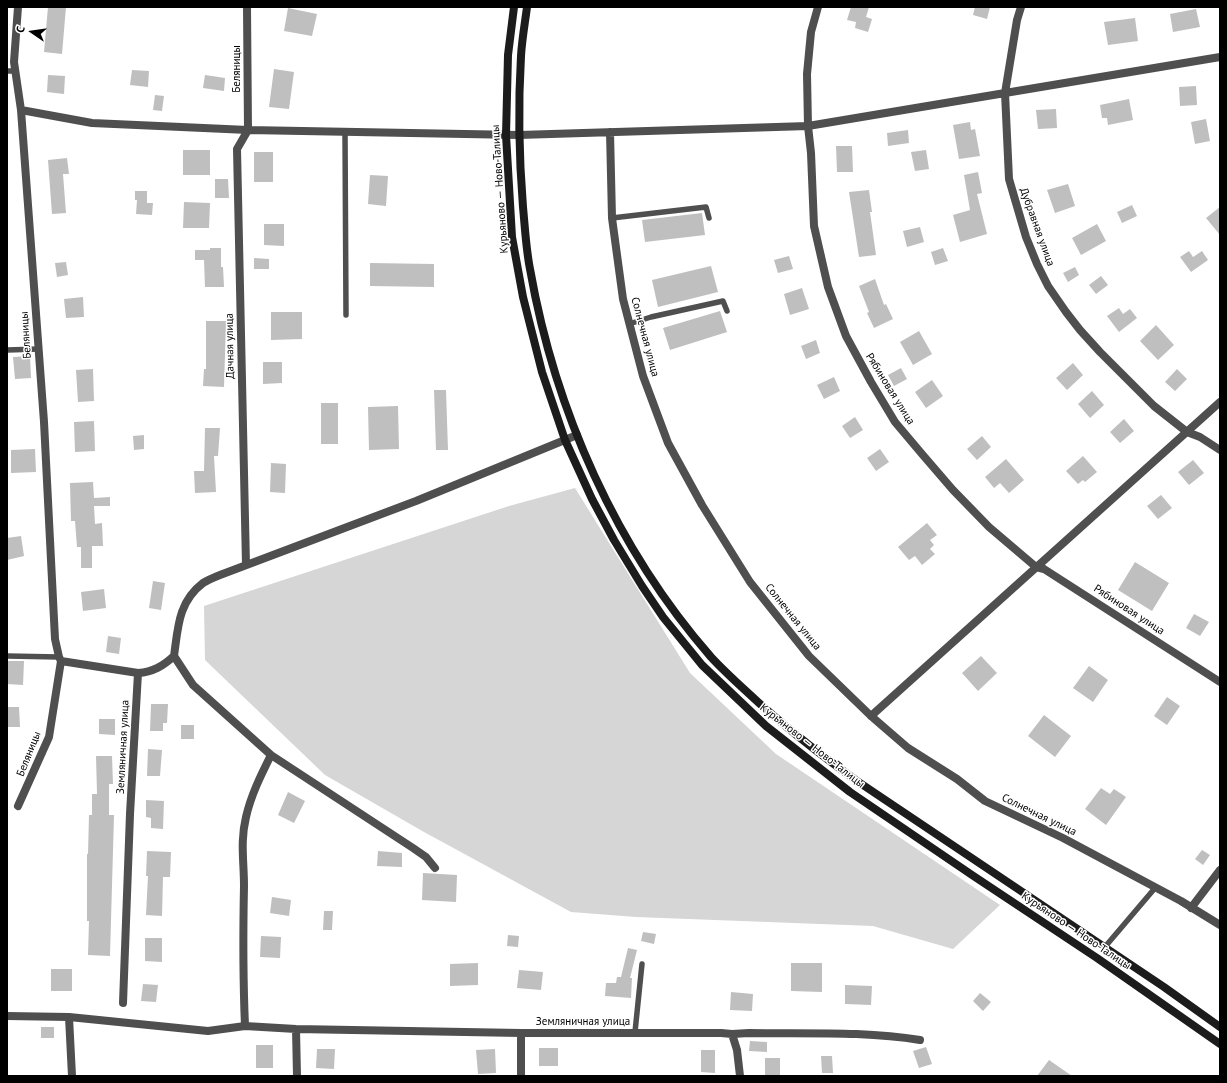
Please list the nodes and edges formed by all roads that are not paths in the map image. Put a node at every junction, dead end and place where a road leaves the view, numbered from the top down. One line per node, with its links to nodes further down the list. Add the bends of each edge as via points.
1 (18, 7): 8 (street, Беляницы, via 14,62)
2 (247, 7): 12 (street, Беляницы)
3 (514, 7): 15 (main road, Курьяново — Ново-Талицы, via 508,55)
4 (527, 7): 16 (main road, Курьяново — Ново-Талицы, via 521,54)
5 (818, 7): 11 (street, Рябиновая улица, via 811,32 807,74)
6 (1021, 7): 9 (street, Дубравная улица)
7 (1220, 57): 9 (street)
8 (11, 71): 10 (street, Беляницы)
9 (1006, 93): 11 (street); 25 (street, Дубравная улица, via 1009,179 1026,237 1048,286 1080,330 1100,352 1154,406)
10 (21, 110): 12 (street, via 92,123); 22 (street, Беляницы)
11 (808, 126): 14 (street); 30 (street, Рябиновая улица, via 814,226 828,287 846,336 895,422 984,522)
12 (248, 130): 13 (street); 29 (street, Дачная улица, via 237,150)
13 (345, 132): 15 (street); 20 (lane)
14 (610, 132): 16 (street); 17 (street, Солнечная улица)
15 (506, 135): 16 (street); 27 (main road, Курьяново — Ново-Талицы, via 512,237 519,277 532,337)
16 (519, 135): 26 (main road, Курьяново — Ново-Талицы, via 526,237 535,297 553,369)
17 (612, 218): 18 (lane, via 706,207); 21 (street, Солнечная улица)
18 (709, 218)
19 (727, 311): 21 (lane, via 723,301)
20 (346, 316)
21 (629, 324): 36 (street, Солнечная улица, via 643,376 668,443 702,505 750,582 808,656)
22 (38, 349): 23 (lane); 33 (street, Беляницы, via 55,639)
23 (7, 350)
24 (1220, 402): 25 (street)
25 (1187, 432): 28 (street, Дубравная улица); 30 (street)
26 (577, 435): 27 (street); 44 (main road, Курьяново — Ново-Талицы, via 603,494 650,578 698,642 731,678 812,748 857,781)
27 (565, 440): 29 (street); 56 (main road, Курьяново — Ново-Талицы, via 614,540 663,617 702,666 766,726 850,792)
28 (1220, 450)
29 (246, 565): 32 (street, via 204,583 185,603 177,629)
30 (1036, 567): 35 (street, Рябиновая улица, via 1044,569); 36 (street)
31 (7, 656): 33 (lane)
32 (174, 656): 34 (street, via 162,666 149,672); 37 (street, via 193,684)
33 (60, 659): 34 (street); 38 (street, Беляницы, via 49,737)
34 (138, 673): 46 (street, Земляничная улица)
35 (1220, 682)
36 (871, 716): 41 (street, Солнечная улица, via 908,748 958,779 985,801 1057,835)
37 (271, 755): 39 (street, via 413,848 426,857); 49 (street, via 250,803 243,834)
38 (18, 806)
39 (435, 868)
40 (1220, 870): 42 (street)
41 (1155, 888): 42 (street, Солнечная улица); 44 (lane)
42 (1191, 908): 43 (street, Солнечная улица)
43 (1220, 925)
44 (1104, 948): 50 (main road, Курьяново — Ново-Талицы)
45 (642, 964): 52 (lane)
46 (123, 1003)
47 (7, 1016): 48 (street, Земляничная улица)
48 (69, 1017): 49 (street, Земляничная улица, via 208,1031); 57 (street)
49 (245, 1026): 51 (street, Земляничная улица)
50 (1220, 1028)
51 (296, 1029): 53 (street, Земляничная улица); 58 (street)
52 (635, 1032): 53 (street, Земляничная улица); 54 (street, Земляничная улица)
53 (521, 1033): 59 (street)
54 (732, 1034): 55 (street, Земляничная улица, via 870,1035); 60 (street)
55 (920, 1040)
56 (1220, 1044)
57 (72, 1076)
58 (297, 1076)
59 (521, 1076)
60 (740, 1076)

